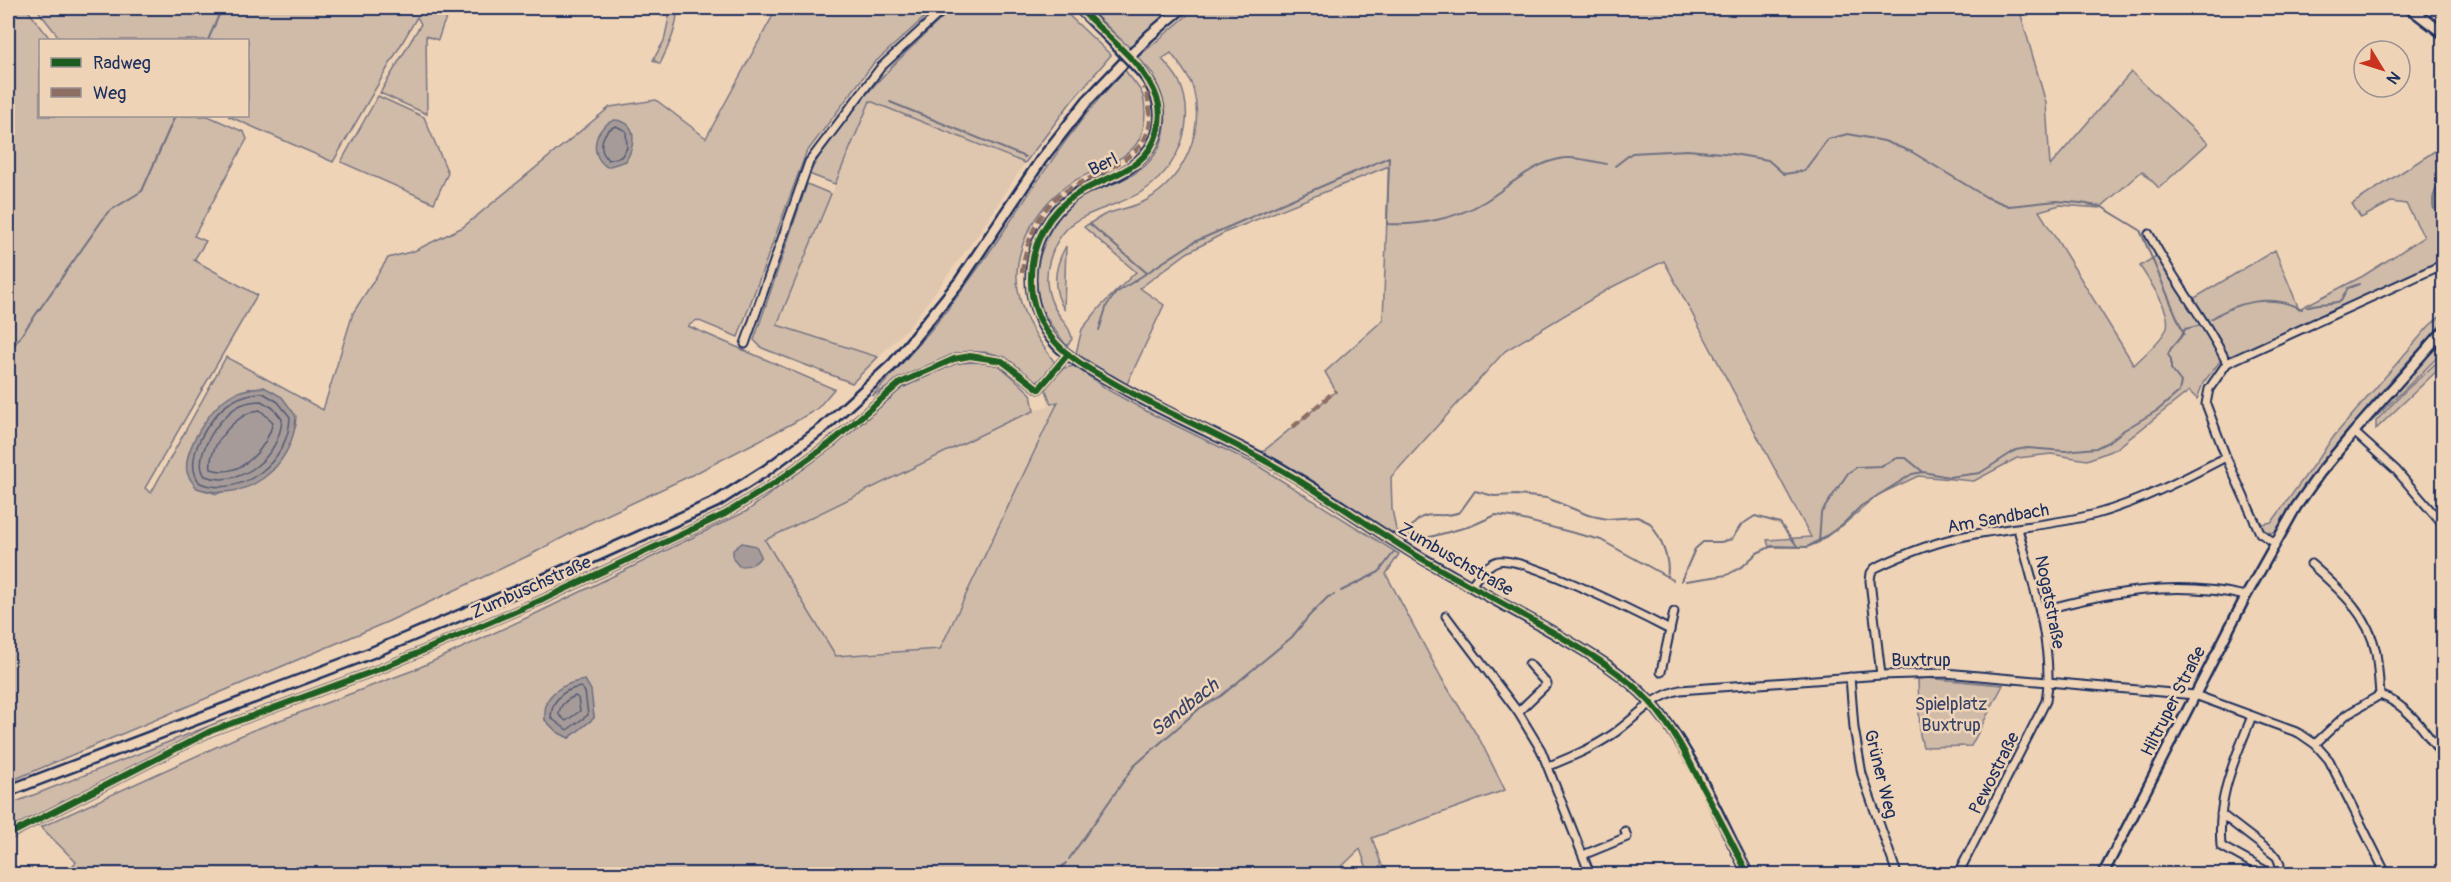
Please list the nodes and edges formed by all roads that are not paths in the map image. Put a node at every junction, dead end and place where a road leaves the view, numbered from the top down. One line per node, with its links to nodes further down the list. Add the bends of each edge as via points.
1 (945, 8): 9 (street, via 881,67 809,162)
2 (1079, 8): 10 (street, Berl, bridge, via 1142,73 1154,90 1160,109 1151,148 1132,167 1076,194 1058,209 1045,226 1033,257 1034,305 1048,333)
3 (1182, 8): 37 (main road, via 1149,36 1087,101 1041,160 960,281 893,364 823,428 765,471 705,507 534,584 382,648)
4 (2410, 8): 5 (main road)
5 (2444, 34)
6 (2149, 234): 11 (street)
7 (2444, 264): 11 (street)
8 (2444, 330): 12 (street, Hiltruper Straße)
9 (745, 344)
10 (1068, 354): 18 (street, Zumbuschstraße, via 1166,413 1288,473 1404,548); 40 (street, Zumbuschstraße, via 1039,389 1002,361 970,356 900,383 832,442 725,514 544,599 406,658 211,731)
11 (2227, 363): 13 (street, via 2208,389 2206,404)
12 (2354, 432): 14 (street, via 2396,470); 16 (street, Hiltruper Straße, via 2313,483)
13 (2226, 457): 15 (street, Am Sandbach, via 2137,501 2097,514); 16 (street, via 2260,533)
14 (2444, 526)
15 (2018, 529): 20 (street, Nogatstraße); 26 (street, Am Sandbach, via 1953,540 1870,573)
16 (2276, 543): 19 (street, Hiltruper Straße)
17 (2311, 564): 30 (street, via 2344,593 2367,628 2376,653)
18 (1471, 585): 23 (street, via 1492,564 1507,561 1599,595); 31 (street, Zumbuschstraße, via 1599,660)
19 (2246, 596): 20 (street, via 2169,588 2106,594); 29 (street, Hiltruper Straße)
20 (2040, 611): 28 (street, Nogatstraße)
21 (1674, 612): 23 (street)
22 (1446, 616): 32 (street, via 1472,644)
23 (1670, 630): 25 (street)
24 (1528, 664): 32 (street, via 1546,684)
25 (1661, 672)
26 (1881, 675): 27 (street, Buxtrup); 28 (street, Buxtrup, via 1945,673)
27 (1850, 677): 31 (street, Buxtrup, via 1680,690); 44 (street, Grüner Weg, via 1862,774)
28 (2049, 682): 29 (street, Buxtrup); 45 (street, Pewostraße, via 2039,719)
29 (2194, 695): 33 (street, Buxtrup); 46 (street, Hiltruper Straße)
30 (2380, 695): 34 (street, via 2346,715); 35 (street, via 2408,712)
31 (1650, 702): 36 (street, Buxtrup, via 1614,733); 43 (street, Zumbuschstraße, via 1684,750)
32 (1518, 711): 36 (street)
33 (2252, 716): 34 (street, Buxtrup); 38 (street, via 2227,778)
34 (2315, 744): 47 (street, via 2329,760)
35 (2444, 758)
36 (1549, 766): 41 (street)
37 (8, 791)
38 (2221, 814): 38 (street, via 2221,846 2266,871 2278,870 2277,857)
39 (1625, 831): 41 (street, via 1627,837)
40 (8, 835)
41 (1583, 855): 42 (street)
42 (1590, 874)
43 (1745, 874)
44 (1897, 874)
45 (1958, 874)
46 (2103, 874)
47 (2386, 874)

